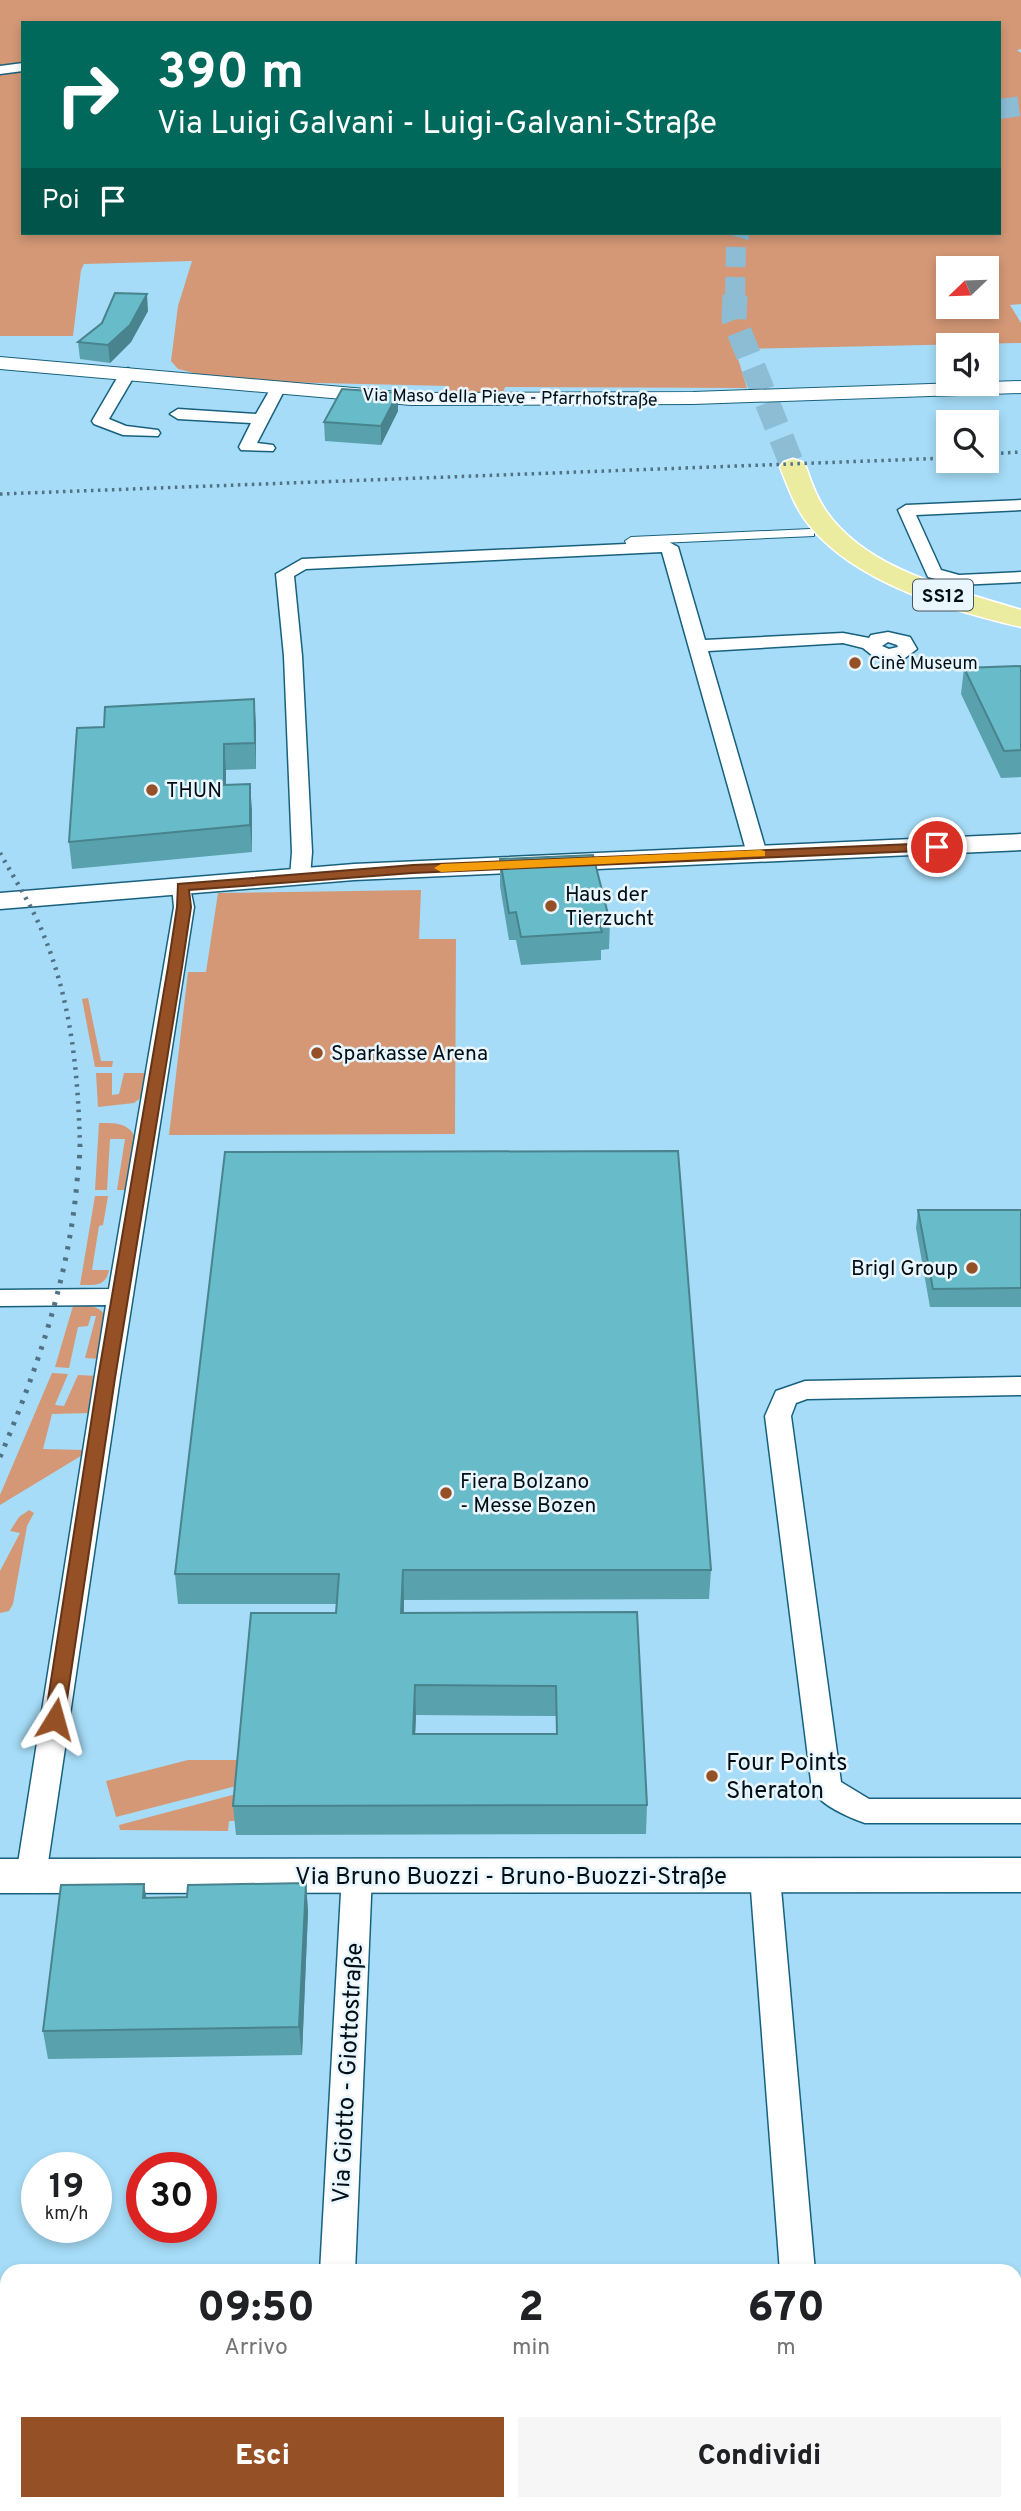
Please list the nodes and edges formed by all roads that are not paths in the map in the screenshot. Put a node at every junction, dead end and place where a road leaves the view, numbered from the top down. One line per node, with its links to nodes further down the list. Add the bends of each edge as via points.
1 (21, 67): 2 (street)
2 (0, 70)
3 (0, 363): 4 (street, Via Maso della Pieve - Pfarrhofstraße)
4 (128, 373): 6 (street, Via Maso della Pieve - Pfarrhofstraße); 9 (street, via 100,421 123,430)
5 (1021, 387): 6 (street, Via Maso della Pieve - Pfarrhofstraße, via 557,400 411,399)
6 (277, 389): 8 (street)
7 (178, 414): 8 (street)
8 (261, 419): 10 (street, via 247,447)
9 (152, 433)
10 (267, 448)
11 (793, 467): 16 (main road, SS12, via 804,498 819,520 841,543 872,564 938,593)
12 (1021, 505): 15 (street, via 906,510 934,573 958,580)
13 (810, 533): 14 (street, via 631,541)
14 (633, 548): 18 (street, via 669,547); 21 (street, via 302,564 285,574 294,684)
15 (1021, 577)
16 (1021, 619)
17 (872, 643): 18 (street, via 843,638)
18 (699, 646): 20 (street)
19 (1021, 842): 20 (main road)
20 (757, 854): 21 (main road)
21 (300, 877): 22 (main road)
22 (182, 887): 23 (main road); 25 (street, via 184,907)
23 (0, 901)
24 (0, 1297): 25 (street)
25 (122, 1297): 30 (street, via 76,1574)
26 (1021, 1387): 27 (street, via 805,1390 785,1397 778,1416 827,1789 865,1811)
27 (1021, 1811)
28 (357, 1874): 30 (main road, Via Bruno Buozzi - Bruno-Buozzi-Straße); 31 (main road, Via Bruno Buozzi - Bruno-Buozzi-Straße); 32 (street, Via Giotto - Giottostraße)
29 (1021, 1875): 31 (main road, Via Bruno Buozzi - Bruno-Buozzi-Straße)
30 (15, 1876)
31 (765, 1877): 33 (street)
32 (337, 2264)
33 (797, 2264)

